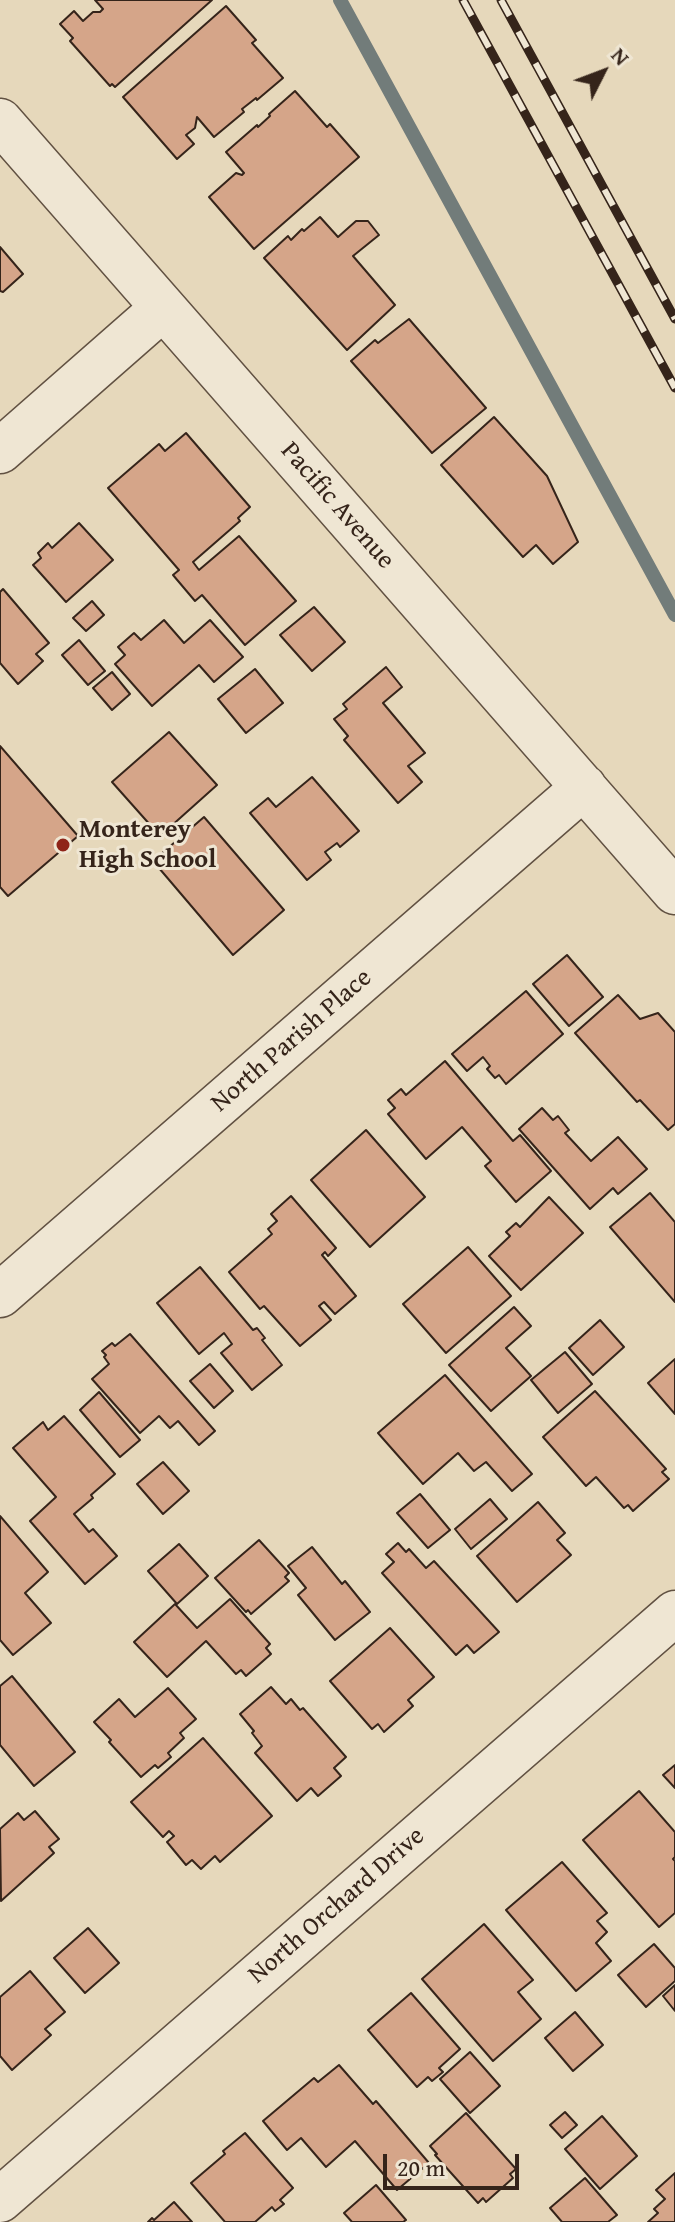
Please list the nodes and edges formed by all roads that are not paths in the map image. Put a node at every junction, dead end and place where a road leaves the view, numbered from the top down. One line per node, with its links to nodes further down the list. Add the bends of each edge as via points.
1 (0, 121): 2 (street, Pacific Avenue)
2 (163, 308): 3 (street); 4 (street, Pacific Avenue)
3 (0, 451)
4 (584, 787): 5 (street, Pacific Avenue); 6 (street, North Parish Place)
5 (675, 892)
6 (0, 1295)
7 (675, 1613): 8 (street, North Orchard Drive)
8 (0, 2200)

